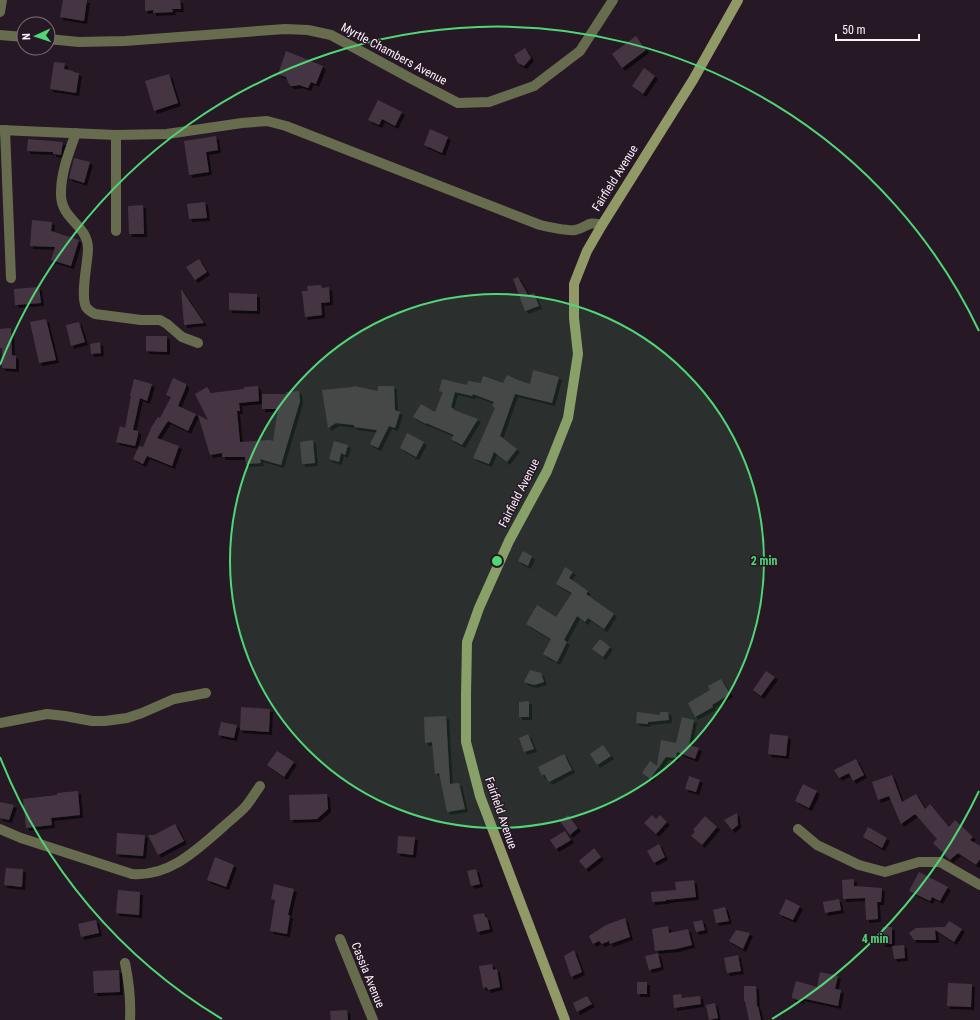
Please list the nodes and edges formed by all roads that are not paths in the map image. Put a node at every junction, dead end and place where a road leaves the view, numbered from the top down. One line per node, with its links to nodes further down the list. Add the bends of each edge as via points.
1 (2, 0): 4 (street)
2 (613, 0): 7 (street, Myrtle Chambers Avenue, via 580,51 534,86 489,102 458,103 330,35 308,30 285,29 125,41)
3 (738, 0): 11 (street, Fairfield Avenue, via 693,80)
4 (0, 12)
5 (0, 35): 6 (street)
6 (16, 36)
7 (56, 40)
8 (2, 130): 9 (street); 13 (street)
9 (76, 133): 10 (street); 14 (street, via 66,161 61,193 62,204 67,214 85,234 87,240 84,294 86,307 95,314 160,320 182,337)
10 (116, 135): 11 (street, via 168,134 266,121 286,126 540,226 574,230 595,222); 12 (street)
11 (602, 224): 25 (street, Fairfield Avenue, via 587,251 574,284 578,354 568,418 546,471 509,541 467,642 466,742 480,796)
12 (116, 231)
13 (11, 278)
14 (198, 343)
15 (206, 693): 16 (street, via 174,699 127,718 92,721 47,714)
16 (0, 723)
17 (260, 786): 18 (street, via 245,807 200,847 171,866 146,874 132,874)
18 (0, 829)
19 (798, 829): 20 (street, via 818,845 859,865 885,872 919,862 940,862)
20 (980, 885)
21 (340, 939): 24 (street, Cassia Avenue)
22 (124, 963): 23 (street)
23 (130, 1020)
24 (373, 1020)
25 (565, 1020)

